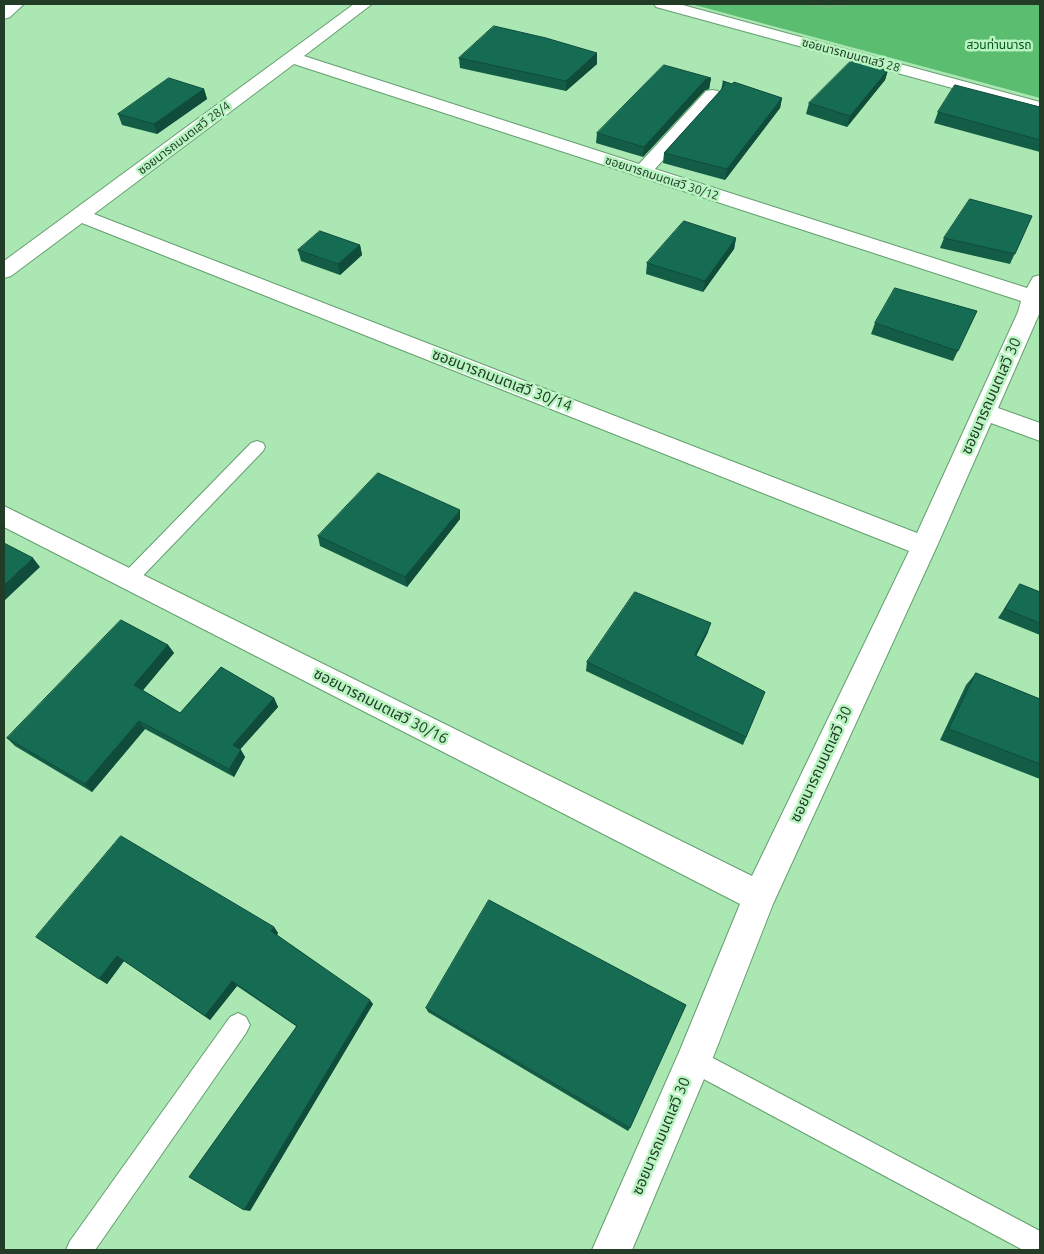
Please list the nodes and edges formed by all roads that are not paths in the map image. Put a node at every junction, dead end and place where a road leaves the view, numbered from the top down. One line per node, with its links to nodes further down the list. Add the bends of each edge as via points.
1 (16, 4): 4 (street)
2 (364, 4): 5 (street, ซอยนารถมนตเสวี 28/4)
3 (662, 4): 7 (street, ซอยนารถมนตเสวี 28)
4 (4, 14)
5 (292, 58): 8 (street, ซอยนารถมนตเสวี 30/12); 9 (street, ซอยนารถมนตเสวี 28/4)
6 (712, 95): 8 (street)
7 (1040, 107)
8 (643, 171): 11 (street, ซอยนารถมนตเสวี 30/12)
9 (80, 215): 10 (street, ซอยนารถมนตเสวี 28/4); 16 (street, ซอยนารถมนตเสวี 30/14)
10 (4, 272)
11 (1036, 290): 12 (street, ซอยนารถมนตเสวี 30)
12 (984, 412): 13 (street); 16 (street, ซอยนารถมนตเสวี 30)
13 (1040, 432)
14 (257, 446): 17 (lane)
15 (4, 516): 17 (street, ซอยนารถมนตเสวี 30/16)
16 (924, 546): 18 (street, ซอยนารถมนตเสวี 30)
17 (129, 579): 18 (street, ซอยนารถมนตเสวี 30/16)
18 (759, 896): 20 (street, ซอยนารถมนตเสวี 30)
19 (238, 1025): 22 (lane)
20 (694, 1060): 21 (lane); 23 (street, ซอยนารถมนตเสวี 30)
21 (1040, 1245)
22 (79, 1250)
23 (612, 1250)

